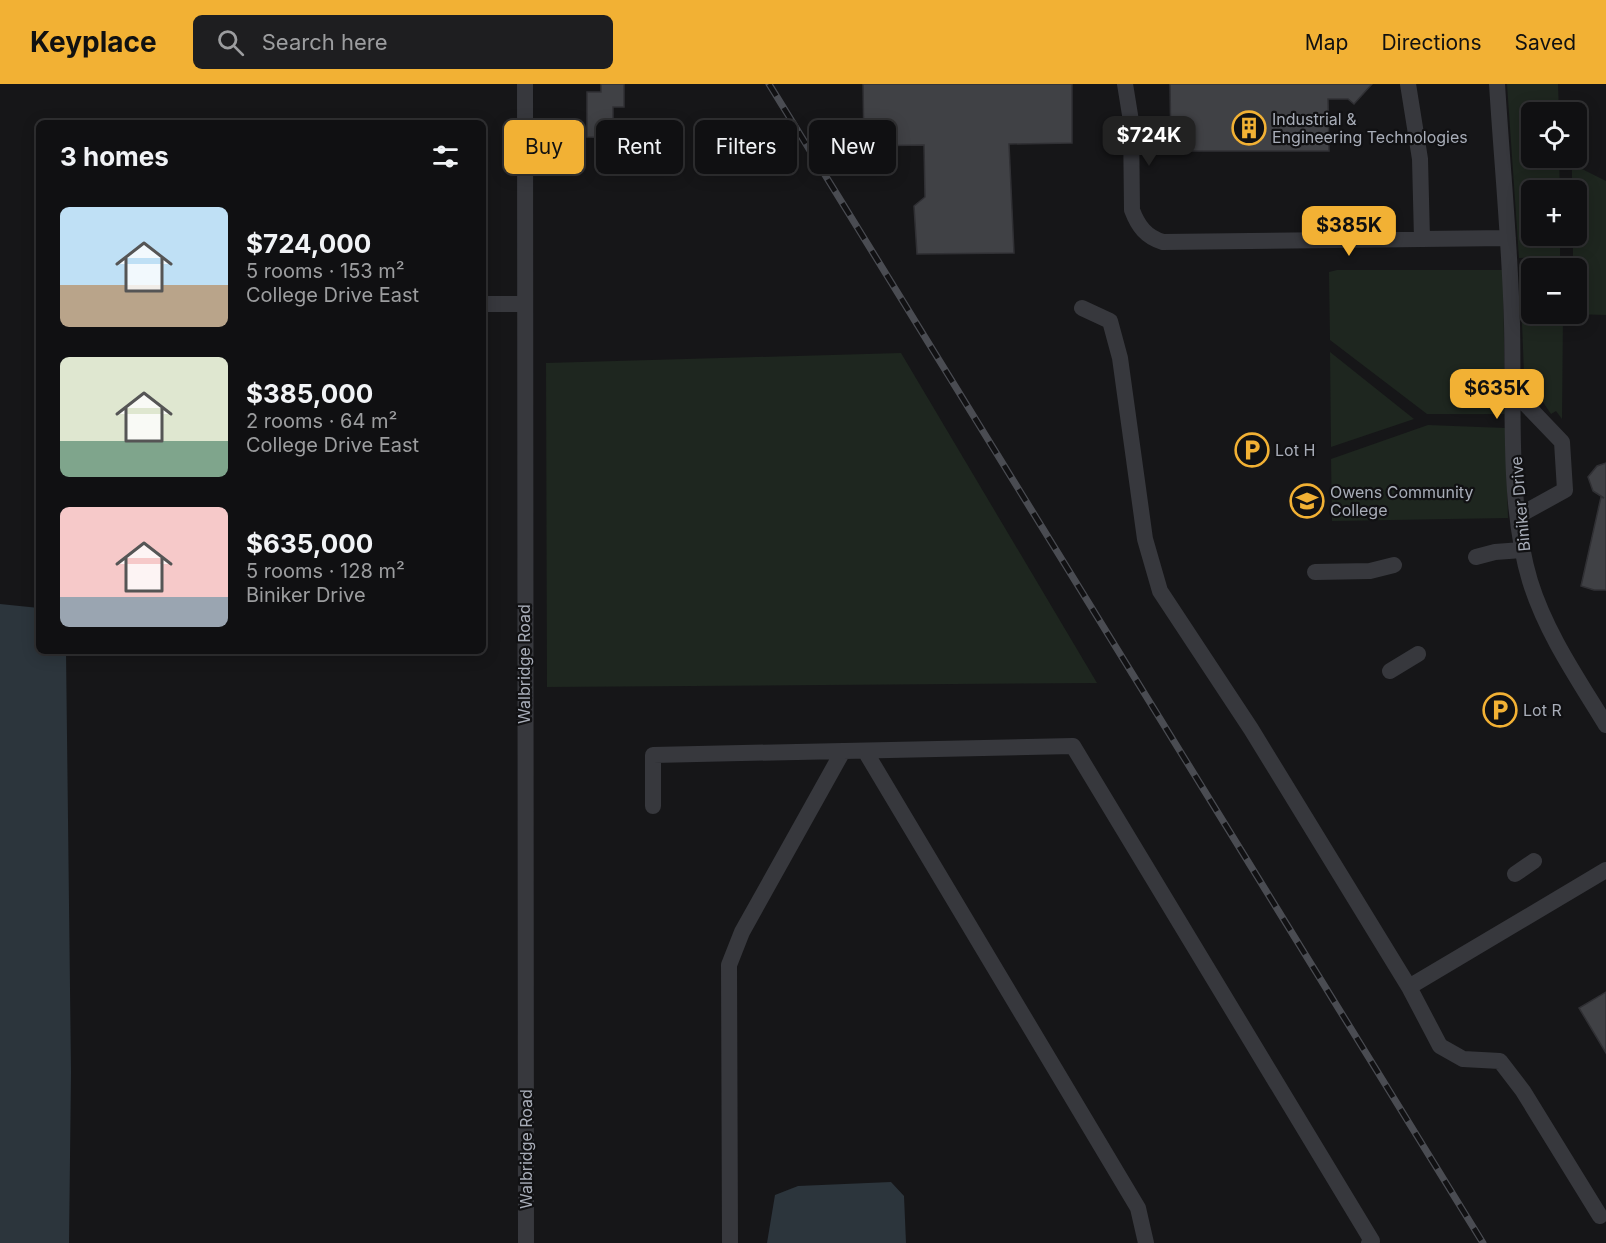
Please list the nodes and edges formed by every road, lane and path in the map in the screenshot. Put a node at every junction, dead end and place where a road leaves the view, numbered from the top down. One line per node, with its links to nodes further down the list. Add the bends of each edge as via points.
1 (525, 84): 8 (street, Walbridge Road)
2 (1125, 84): 6 (street, via 1131,121 1132,210 1153,239)
3 (1408, 84): 6 (street, via 1420,159)
4 (1497, 84): 5 (street, Biniker Drive)
5 (1508, 238): 6 (street); 10 (street, Biniker Drive)
6 (1422, 239)
7 (486, 304): 8 (street)
8 (525, 304): 28 (street, Walbridge Road)
9 (1082, 308): 25 (street, via 1110,321 1115,339 1145,539 1160,591 1251,729)
10 (1514, 392): 11 (street, Biniker Drive); 11 (street, via 1562,442 1565,490)
11 (1518, 516): 12 (street, Biniker Drive)
12 (1522, 550): 13 (street); 18 (street, Biniker Drive, via 1537,603)
13 (1476, 557)
14 (1394, 565): 15 (street, via 1370,571)
15 (1315, 572)
16 (1418, 654): 17 (street)
17 (1390, 670)
18 (1606, 725)
19 (843, 751): 20 (street); 21 (street, via 653,755); 29 (street, via 742,932 729,965)
20 (865, 751): 27 (street, via 1073,746); 30 (street, via 1138,1208)
21 (653, 806)
22 (1534, 861): 24 (street)
23 (1606, 870): 25 (street)
24 (1515, 874)
25 (1409, 987): 26 (street, via 1440,1046 1463,1059 1500,1061 1523,1091)
26 (1600, 1216)
27 (1371, 1242)
28 (526, 1243)
29 (730, 1243)
30 (1146, 1243)

